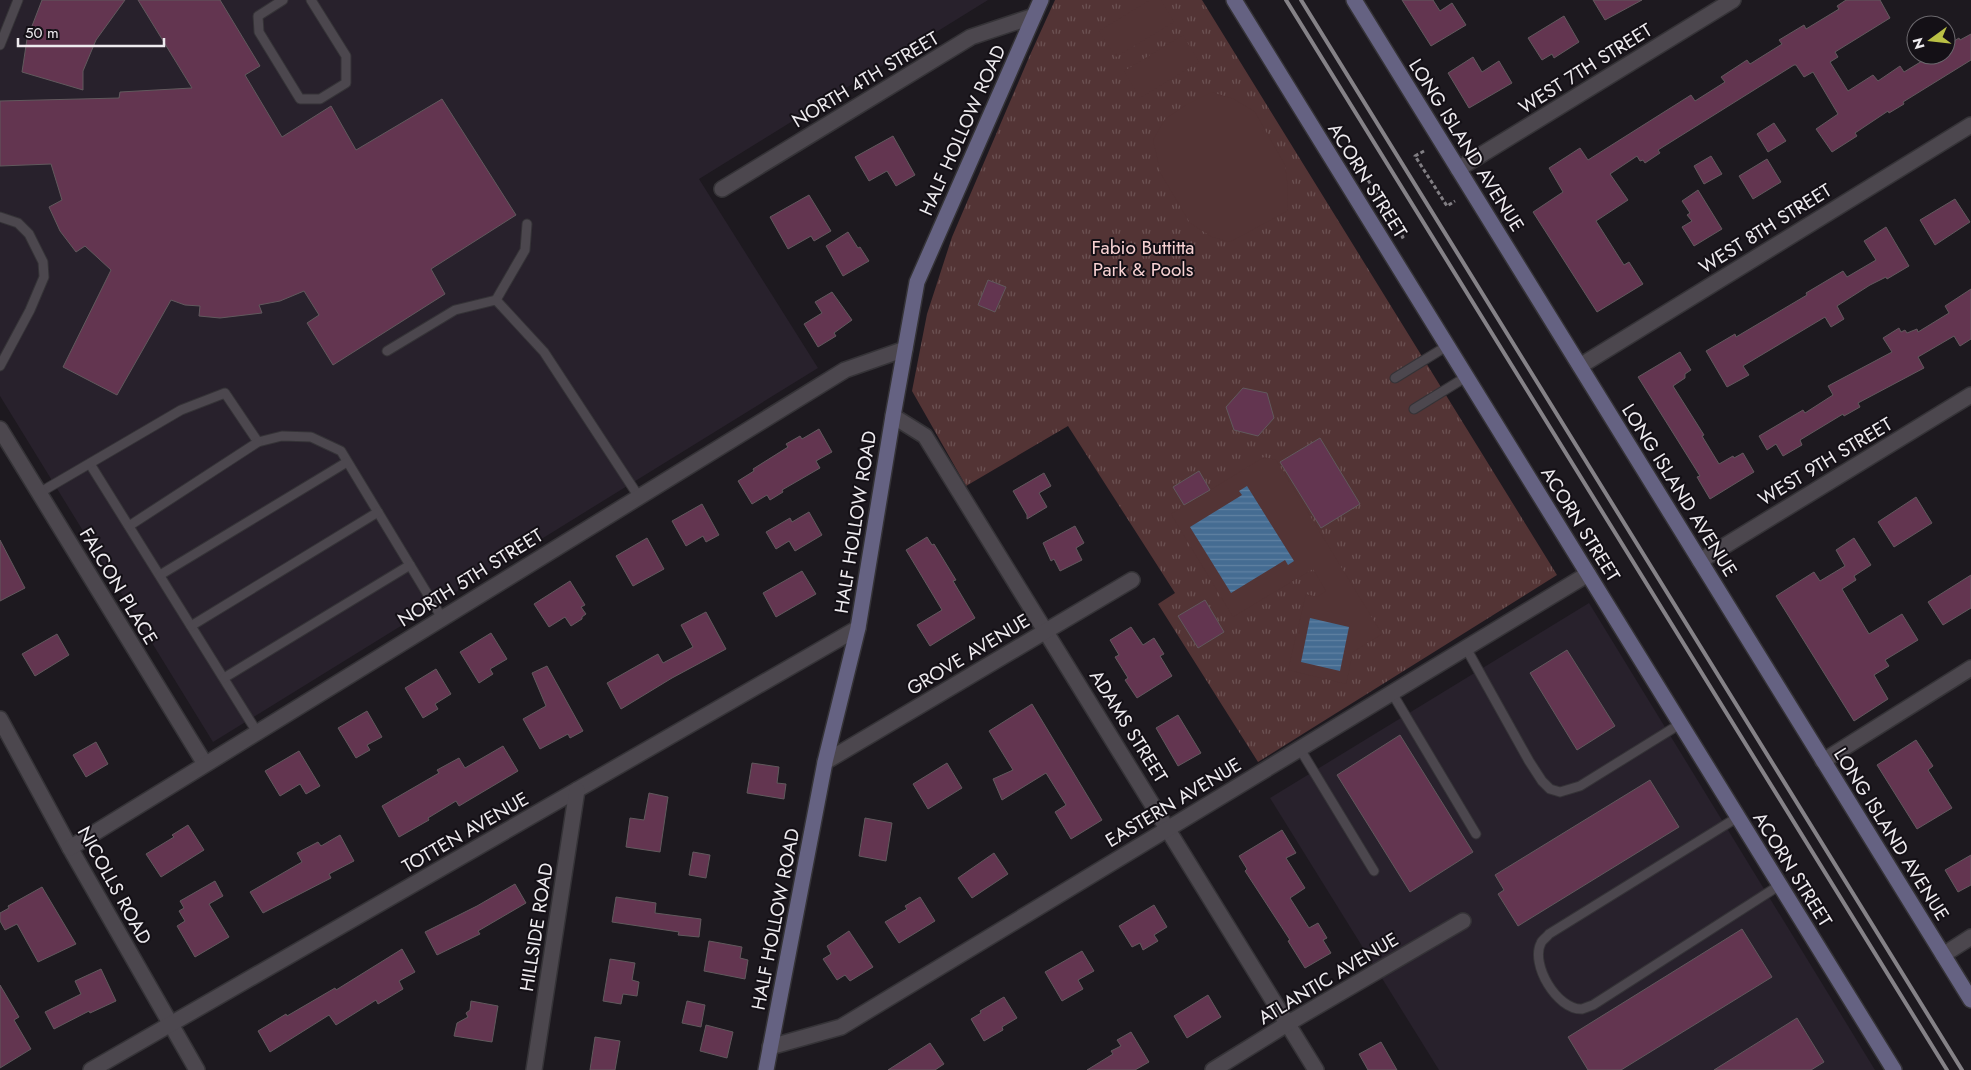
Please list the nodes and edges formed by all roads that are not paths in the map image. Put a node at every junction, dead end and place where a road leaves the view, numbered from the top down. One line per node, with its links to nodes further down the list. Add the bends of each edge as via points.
1 (18, 0): 9 (lane)
2 (283, 0): 3 (lane, via 258,16 259,32 300,99 320,99 346,83 346,56)
3 (311, 0)
4 (1041, 0): 8 (street, HALF HOLLOW ROAD)
5 (1234, 0): 16 (street, ACORN STREET)
6 (1354, 0): 11 (street, LONG ISLAND AVENUE)
7 (1733, 0): 11 (street, WEST 7TH STREET)
8 (1034, 16): 12 (street, NORTH 4TH STREET, via 971,37); 17 (street, HALF HOLLOW ROAD, via 917,282)
9 (0, 44)
10 (1971, 125): 20 (street, WEST 8TH STREET)
11 (1458, 169): 20 (street, LONG ISLAND AVENUE)
12 (722, 189)
13 (0, 217): 19 (lane, via 18,223 29,234 43,262 44,277)
14 (527, 224): 15 (lane, via 525,250)
15 (496, 300): 18 (lane, via 455,310); 31 (lane, via 544,352)
16 (1447, 346): 21 (street, ACORN STREET); 22 (lane)
17 (901, 350): 25 (street, HALF HOLLOW ROAD); 31 (street, NORTH 5TH STREET, via 845,370)
18 (387, 351)
19 (0, 366)
20 (1580, 366): 34 (street, LONG ISLAND AVENUE)
21 (1466, 376): 24 (lane); 36 (street, ACORN STREET)
22 (1395, 378)
23 (1971, 395): 34 (street, WEST 9TH STREET)
24 (1414, 408)
25 (893, 416): 41 (street, HALF HOLLOW ROAD); 42 (street, ADAMS STREET, via 925,436)
26 (0, 429): 30 (street, FALCON PLACE)
27 (258, 442): 28 (lane, via 282,436 311,437 341,451); 29 (lane, via 225,393 181,410); 33 (lane)
28 (347, 462): 32 (lane); 37 (lane)
29 (90, 464): 30 (lane); 33 (lane)
30 (39, 493): 53 (street, FALCON PLACE)
31 (639, 497): 39 (street, NORTH 5TH STREET)
32 (378, 512): 35 (lane); 40 (lane)
33 (129, 526): 37 (lane)
34 (1700, 561): 51 (street, LONG ISLAND AVENUE)
35 (410, 565): 39 (lane); 45 (lane)
36 (1588, 574): 43 (street, EASTERN AVENUE); 48 (street, ACORN STREET)
37 (160, 576): 40 (lane)
38 (1132, 580): 42 (street, GROVE AVENUE)
39 (442, 618): 49 (street, NORTH 5TH STREET)
40 (191, 626): 45 (lane)
41 (858, 628): 52 (street, HALF HOLLOW ROAD); 54 (street, TOTTEN AVENUE)
42 (1046, 630): 52 (street, GROVE AVENUE); 56 (street, ADAMS STREET)
43 (1466, 648): 46 (street, EASTERN AVENUE); 48 (lane, via 1529,761 1550,789 1560,792 1580,786)
44 (1971, 668): 51 (street)
45 (224, 678): 49 (lane)
46 (1392, 693): 50 (street, EASTERN AVENUE); 57 (lane)
47 (0, 719): 58 (street, NICOLLS ROAD)
48 (1680, 724): 55 (street, ACORN STREET)
49 (257, 732): 53 (street, NORTH 5TH STREET)
50 (1300, 749): 56 (street, EASTERN AVENUE); 59 (lane)
51 (1823, 761): 63 (street, LONG ISLAND AVENUE)
52 (825, 762): 67 (street, HALF HOLLOW ROAD)
53 (205, 764): 58 (street, NORTH 5TH STREET)
54 (577, 790): 65 (street, TOTTEN AVENUE); 70 (street, HILLSIDE ROAD)
55 (1738, 817): 60 (street, ACORN STREET); 60 (lane, via 1549,934 1541,943 1539,955 1541,969 1552,991 1573,1007 1582,1009 1593,1005)
56 (1168, 829): 66 (street, ADAMS STREET); 67 (street, EASTERN AVENUE, via 841,1027)
57 (1476, 834)
58 (70, 848): 65 (street, NICOLLS ROAD)
59 (1374, 872)
60 (1780, 885): 74 (street, ACORN STREET)
61 (1463, 921): 66 (street, ATLANTIC AVENUE)
62 (1971, 937): 63 (street)
63 (1943, 954): 64 (street, LONG ISLAND AVENUE)
64 (1971, 1000)
65 (171, 1024): 68 (street, TOTTEN AVENUE); 69 (street, NICOLLS ROAD)
66 (1287, 1024): 72 (street, ATLANTIC AVENUE); 73 (street, ADAMS STREET)
67 (770, 1047): 71 (street, HALF HOLLOW ROAD)
68 (91, 1070)
69 (197, 1070)
70 (534, 1070)
71 (766, 1070)
72 (1213, 1070)
73 (1316, 1070)
74 (1894, 1070)

